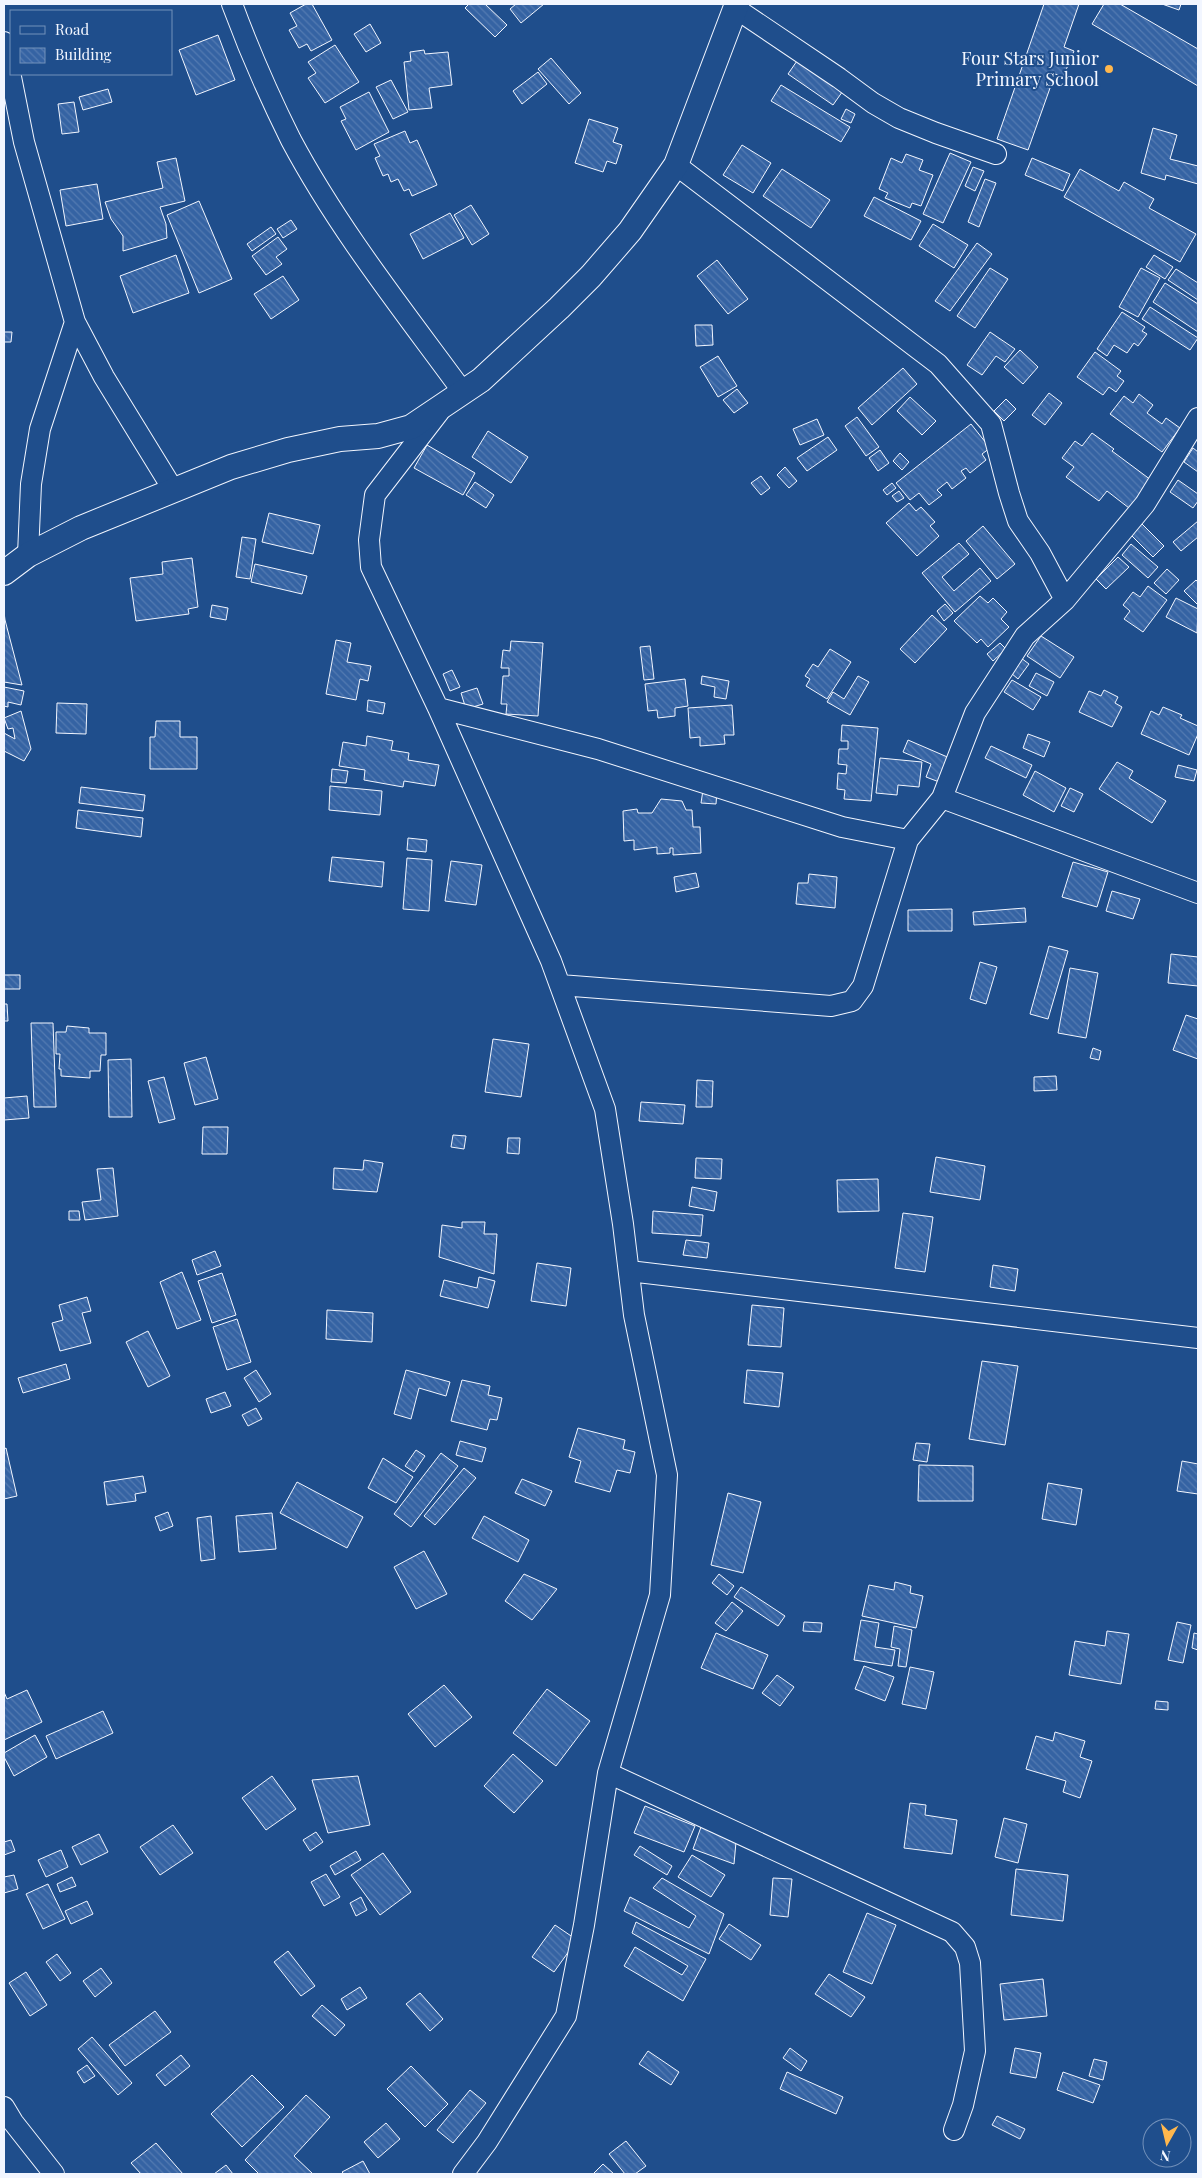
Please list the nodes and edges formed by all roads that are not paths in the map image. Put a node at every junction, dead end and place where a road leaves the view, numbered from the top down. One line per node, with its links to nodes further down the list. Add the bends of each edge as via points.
1 (232, 4): 9 (street, via 292,140 340,222)
2 (736, 6): 6 (street, via 899,118); 7 (street)
3 (4, 42): 4 (street)
4 (10, 72)
5 (11, 75): 8 (street, via 24,142)
6 (996, 154)
7 (676, 165): 9 (street, via 630,231 591,276 482,380); 14 (street, via 944,371 991,424 1018,521 1040,553)
8 (75, 322): 11 (street, via 104,377); 12 (street, via 40,429 31,484)
9 (454, 398): 11 (street, via 396,432 288,450); 15 (street, via 375,495 369,540 371,567)
10 (1198, 418): 14 (street, via 1145,504)
11 (174, 491): 12 (street, via 81,528)
12 (28, 554): 13 (street)
13 (4, 573)
14 (1065, 600): 16 (street, via 1025,636 975,713)
15 (438, 708): 17 (street, via 598,749 842,827); 19 (street)
16 (942, 798): 17 (street); 18 (street)
17 (908, 840): 19 (street, via 863,986 852,1000 831,1006)
18 (1198, 893)
19 (560, 985): 20 (street, via 605,1109)
20 (628, 1270): 21 (street); 22 (street, via 634,1315 667,1475 660,1595)
21 (1198, 1338)
22 (608, 1774): 24 (street, via 952,1932 965,1947 970,1964 975,2051); 26 (street, via 566,2016 488,2142)
23 (4, 2107): 25 (street, via 12,2122)
24 (954, 2130)
25 (54, 2174)
26 (463, 2174)

